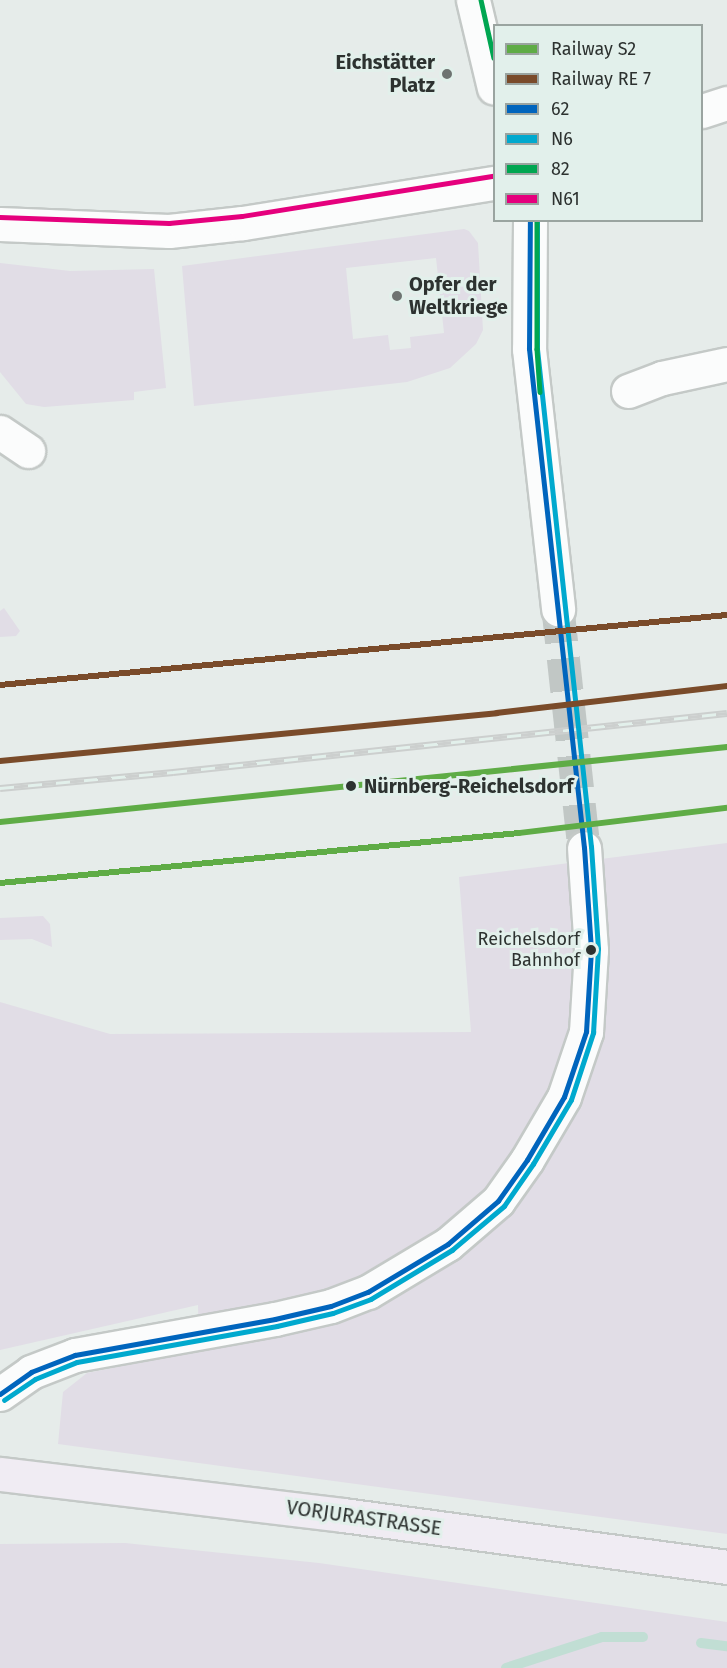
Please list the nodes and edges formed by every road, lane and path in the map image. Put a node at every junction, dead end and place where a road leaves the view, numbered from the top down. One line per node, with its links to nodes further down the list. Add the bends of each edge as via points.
1 (473, 0): 2 (street)
2 (493, 80)
3 (727, 103): 4 (street)
4 (703, 111)
5 (493, 183): 7 (street, via 169,231)
6 (530, 222): 12 (street, via 529,349)
7 (0, 224)
8 (727, 363): 9 (street, via 662,378)
9 (628, 391)
10 (0, 432): 11 (street)
11 (28, 451)
12 (558, 609)
13 (584, 848): 14 (street, via 591,950 586,1032 564,1097 498,1201 448,1244 368,1292 275,1319 75,1355 31,1372)
14 (0, 1394)
15 (0, 1474): 16 (main road, VORJURASTRASSE, via 343,1515)
16 (727, 1568)

